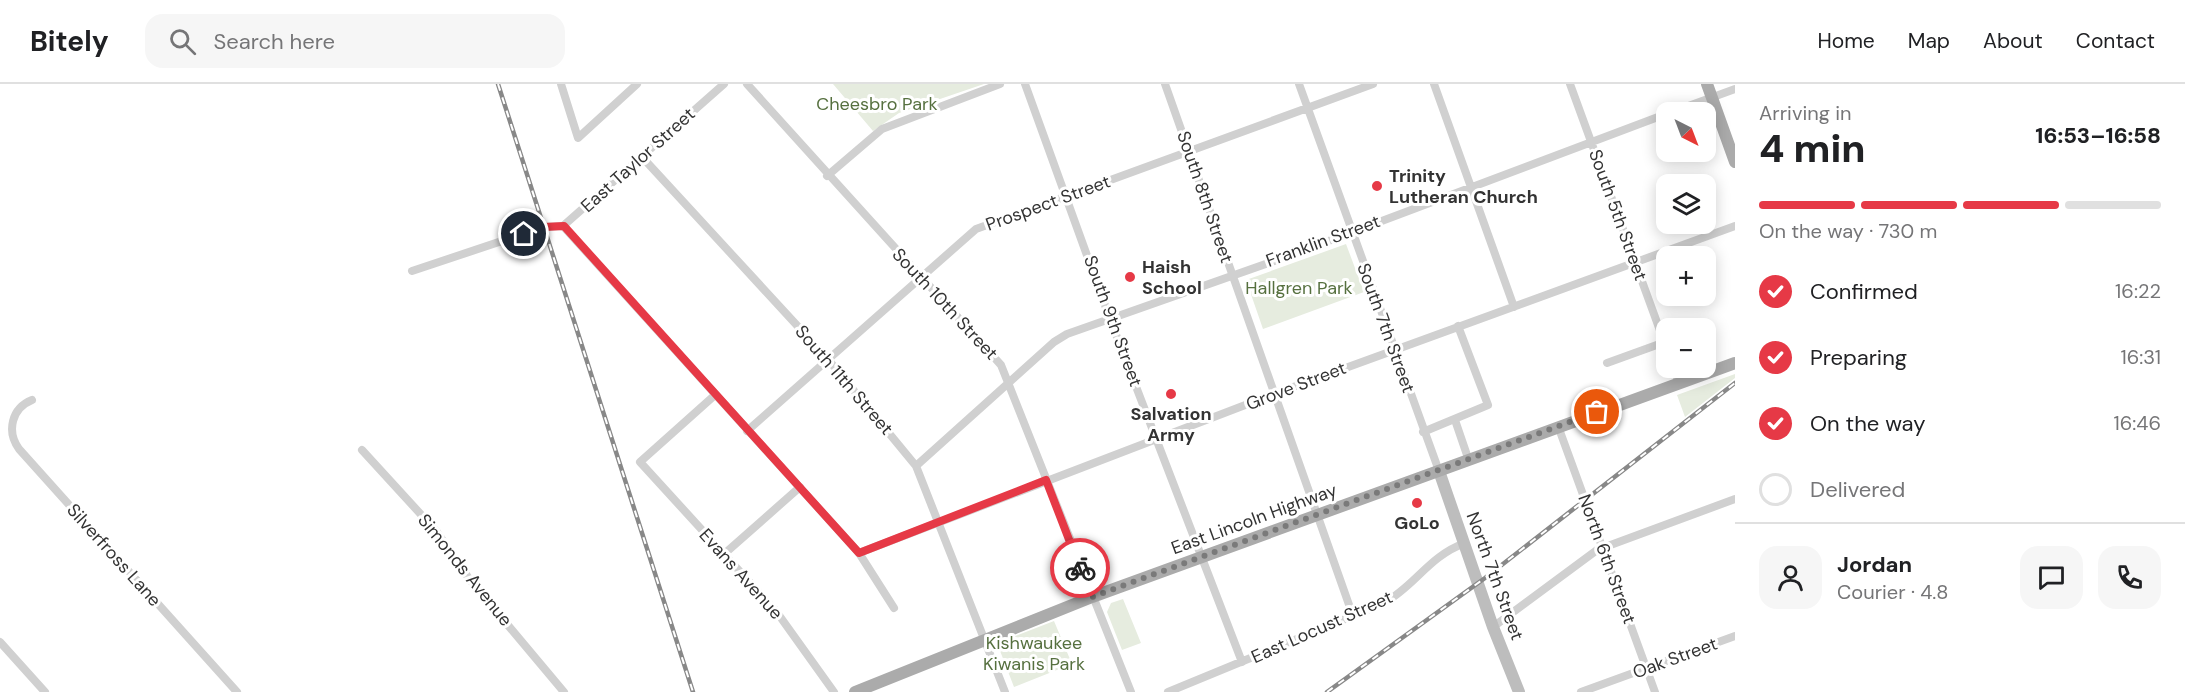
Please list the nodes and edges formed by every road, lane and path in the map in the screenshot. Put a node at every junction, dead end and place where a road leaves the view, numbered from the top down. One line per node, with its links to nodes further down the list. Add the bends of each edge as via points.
1 (561, 84): 2 (street, via 578,138)
2 (637, 84)
3 (724, 84): 20 (street, East Taylor Street)
4 (747, 84): 22 (street, South 10th Street)
5 (1000, 84): 22 (street, via 882,129)
6 (1025, 84): 24 (street, South 9th Street)
7 (1164, 84): 19 (street, South 8th Street)
8 (1299, 84): 16 (street, South 7th Street)
9 (1373, 84): 16 (street, Prospect Street)
10 (1434, 84): 23 (street)
11 (1570, 84): 18 (street, South 5th Street)
12 (1707, 84): 14 (main road)
13 (1735, 89): 14 (street)
14 (1712, 98): 15 (street); 21 (main road)
15 (1701, 102)
16 (1308, 107): 19 (street, Prospect Street); 27 (street, South 7th Street)
17 (1656, 118): 18 (street, Franklin Street)
18 (1591, 142): 23 (street, Franklin Street); 28 (street, South 5th Street)
19 (1189, 152): 24 (street, Prospect Street); 30 (street, South 8th Street)
20 (643, 158): 25 (street, East Taylor Street); 38 (street, South 11th Street)
21 (1735, 162)
22 (827, 176): 31 (street, South 10th Street)
23 (1471, 185): 27 (street, Franklin Street); 32 (street)
24 (1067, 196): 31 (street, Prospect Street, via 976,229); 34 (street, South 9th Street)
25 (564, 226): 29 (street, East Taylor Street, via 537,229); 45 (street)
26 (1735, 226): 28 (street, Grove Street)
27 (1352, 232): 30 (street, Franklin Street); 37 (street, South 7th Street)
28 (1635, 262): 32 (street, Grove Street); 33 (street, South 5th Street)
29 (412, 271)
30 (1232, 275): 34 (street, Franklin Street); 44 (street, South 8th Street)
31 (920, 278): 38 (street, Prospect Street); 43 (street, South 10th Street, via 1001,365)
32 (1514, 307): 35 (street, Grove Street)
33 (1656, 318)
34 (1110, 319): 43 (street, Franklin Street, via 1060,337); 51 (street, South 9th Street)
35 (1458, 326): 37 (street, Grove Street); 47 (street, via 1488,405)
36 (1656, 347): 39 (street)
37 (1394, 350): 44 (street, Grove Street); 50 (street, South 7th Street)
38 (826, 358): 49 (street, Prospect Street); 54 (street, South 11th Street)
39 (1607, 363)
40 (1735, 363): 42 (main road, East Lincoln Highway)
41 (1677, 378): 42 (street)
42 (1679, 382): 48 (main road, East Lincoln Highway)
43 (1009, 383): 54 (street, Franklin Street); 56 (street, South 10th Street)
44 (1274, 394): 51 (street, Grove Street); 59 (street, South 8th Street)
45 (715, 395): 49 (street); 64 (street, Evans Avenue, via 640,462)
46 (32, 400): 76 (street, Silverfross Lane, via 17,410 12,424 15,444)
47 (1455, 420): 50 (street); 53 (street)
48 (1558, 426): 53 (main road, East Lincoln Highway); 62 (street, North 6th Street)
49 (747, 430): 57 (street)
50 (1423, 432): 55 (street, South 7th Street)
51 (1158, 438): 56 (street, Grove Street); 65 (street, South 9th Street)
52 (362, 450): 77 (street, Simonds Avenue, via 436,532 470,580)
53 (1468, 458): 55 (main road, East Lincoln Highway)
54 (916, 466): 60 (street, South 11th Street)
55 (1439, 471): 59 (main road, East Lincoln Highway); 61 (street, North 7th Street)
56 (1046, 480): 60 (street, Grove Street); 66 (street, South 10th Street)
57 (801, 487): 63 (street); 64 (street)
58 (1735, 499): 62 (street)
59 (1319, 514): 65 (main road, East Lincoln Highway); 68 (street, South 8th Street)
60 (937, 522): 63 (street, Grove Street); 71 (street, South 11th Street)
61 (1465, 543): 68 (street, East Locust Street, via 1436,557 1389,600); 69 (street, North 7th Street)
62 (1604, 547): 69 (street); 74 (street, North 6th Street)
63 (859, 553): 67 (street)
64 (723, 555): 78 (street, Evans Avenue, via 776,611)
65 (1200, 558): 66 (main road, East Lincoln Highway); 73 (street, South 9th Street)
66 (1092, 597): 71 (main road, East Lincoln Highway); 81 (street, South 10th Street)
67 (894, 608)
68 (1353, 615): 73 (street, East Locust Street)
69 (1493, 627): 83 (street, North 7th Street)
70 (1735, 636): 74 (street, Oak Street)
71 (984, 641): 79 (main road, East Lincoln Highway); 80 (street, South 11th Street)
72 (0, 642): 75 (street)
73 (1242, 663): 82 (street, East Locust Street)
74 (1647, 669): 84 (street, Oak Street); 85 (street, North 6th Street)
75 (45, 692)
76 (237, 692)
77 (564, 692)
78 (834, 692)
79 (855, 692)
80 (1005, 692)
81 (1131, 692)
82 (1168, 692)
83 (1519, 692)
84 (1581, 692)
85 (1655, 692)

